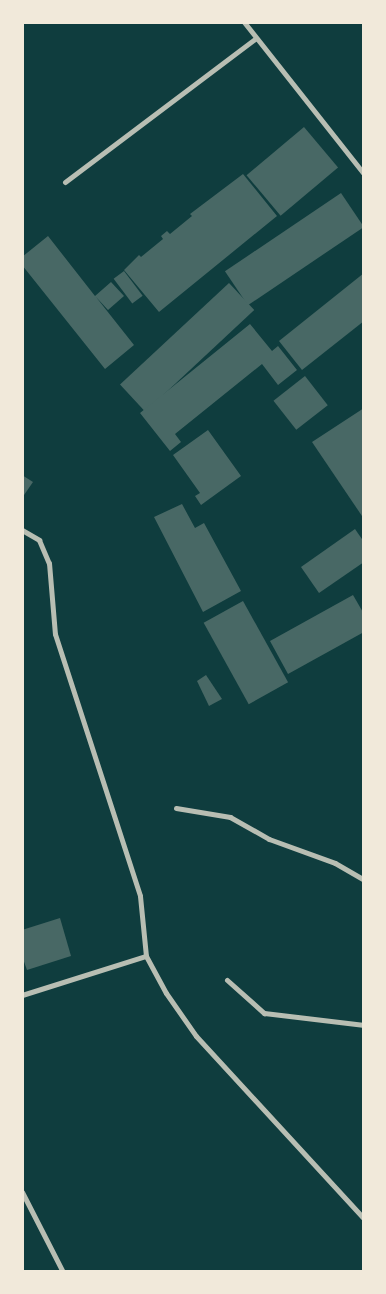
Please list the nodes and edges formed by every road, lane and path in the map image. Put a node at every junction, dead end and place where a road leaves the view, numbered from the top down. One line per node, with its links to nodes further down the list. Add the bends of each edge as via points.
1 (244, 22): 2 (street)
2 (256, 38): 3 (street); 4 (street)
3 (364, 174)
4 (65, 182)
5 (22, 530): 8 (street, via 39,540 47,556 55,634 140,896)
6 (176, 808): 7 (street, via 230,816 269,839 335,863)
7 (364, 880)
8 (146, 956): 10 (street); 13 (street, via 196,1036)
9 (228, 980): 11 (street, via 264,1013)
10 (22, 996)
11 (364, 1025)
12 (22, 1192): 14 (street)
13 (364, 1219)
14 (63, 1272)

